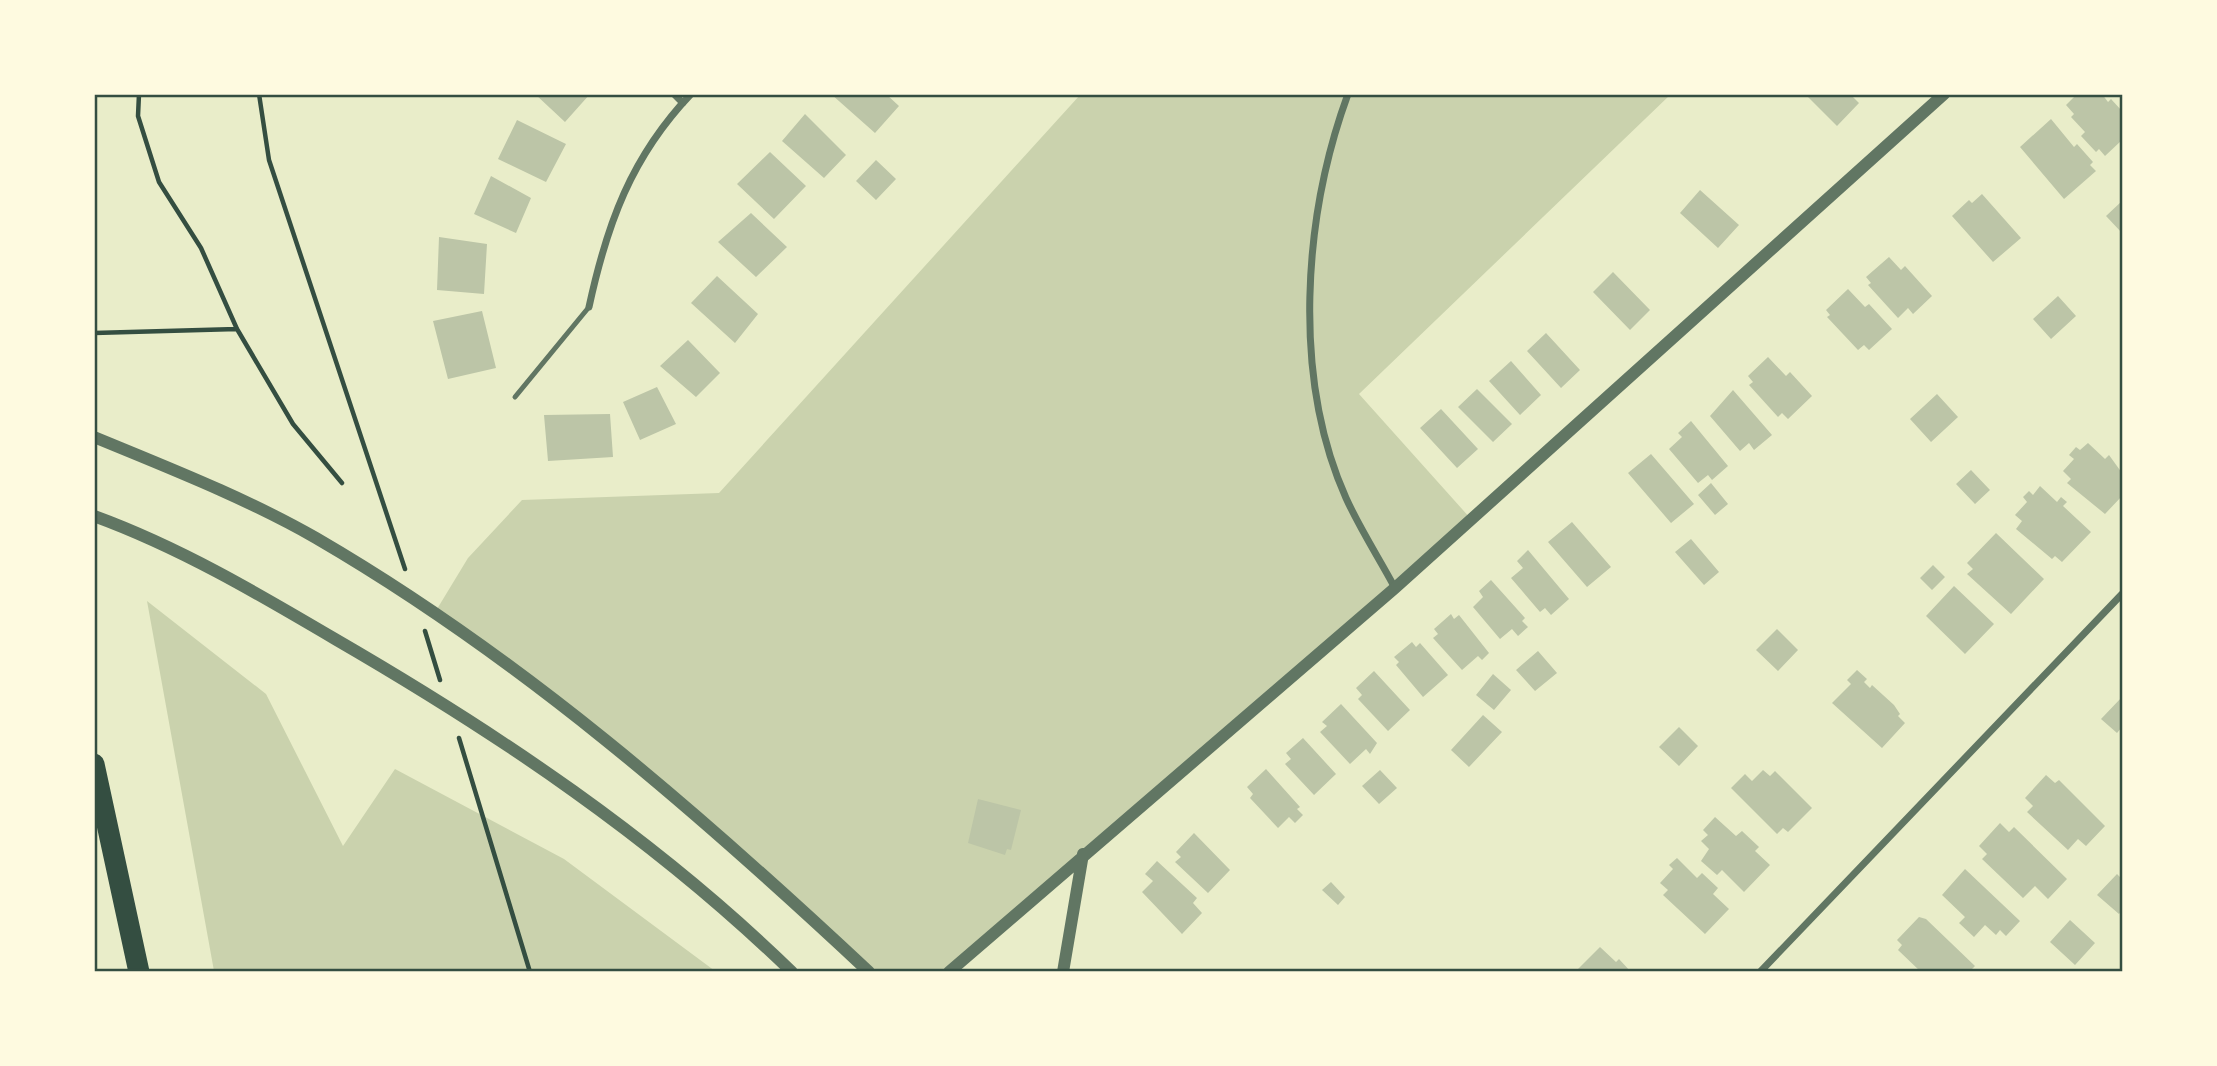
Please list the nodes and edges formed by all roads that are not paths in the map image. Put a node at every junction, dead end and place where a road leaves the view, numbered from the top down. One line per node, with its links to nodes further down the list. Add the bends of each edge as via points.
1 (674, 94): 5 (street)
2 (691, 94): 5 (street)
3 (1348, 94): 10 (street, via 1321,190 1312,256 1313,365 1325,432 1346,497)
4 (1944, 94): 10 (street)
5 (683, 103): 6 (street, via 650,145 623,192 603,242)
6 (589, 307): 7 (lane)
7 (515, 397)
8 (94, 437): 16 (street, via 229,494 315,538 435,614 566,709 676,797)
9 (94, 516): 15 (street, via 230,578 549,771 658,854)
10 (1395, 588): 13 (street)
11 (2123, 594): 19 (street)
12 (94, 764): 14 (highway)
13 (1083, 853): 17 (street); 18 (street)
14 (139, 971)
15 (792, 971)
16 (869, 971)
17 (949, 971)
18 (1063, 971)
19 (1760, 971)

